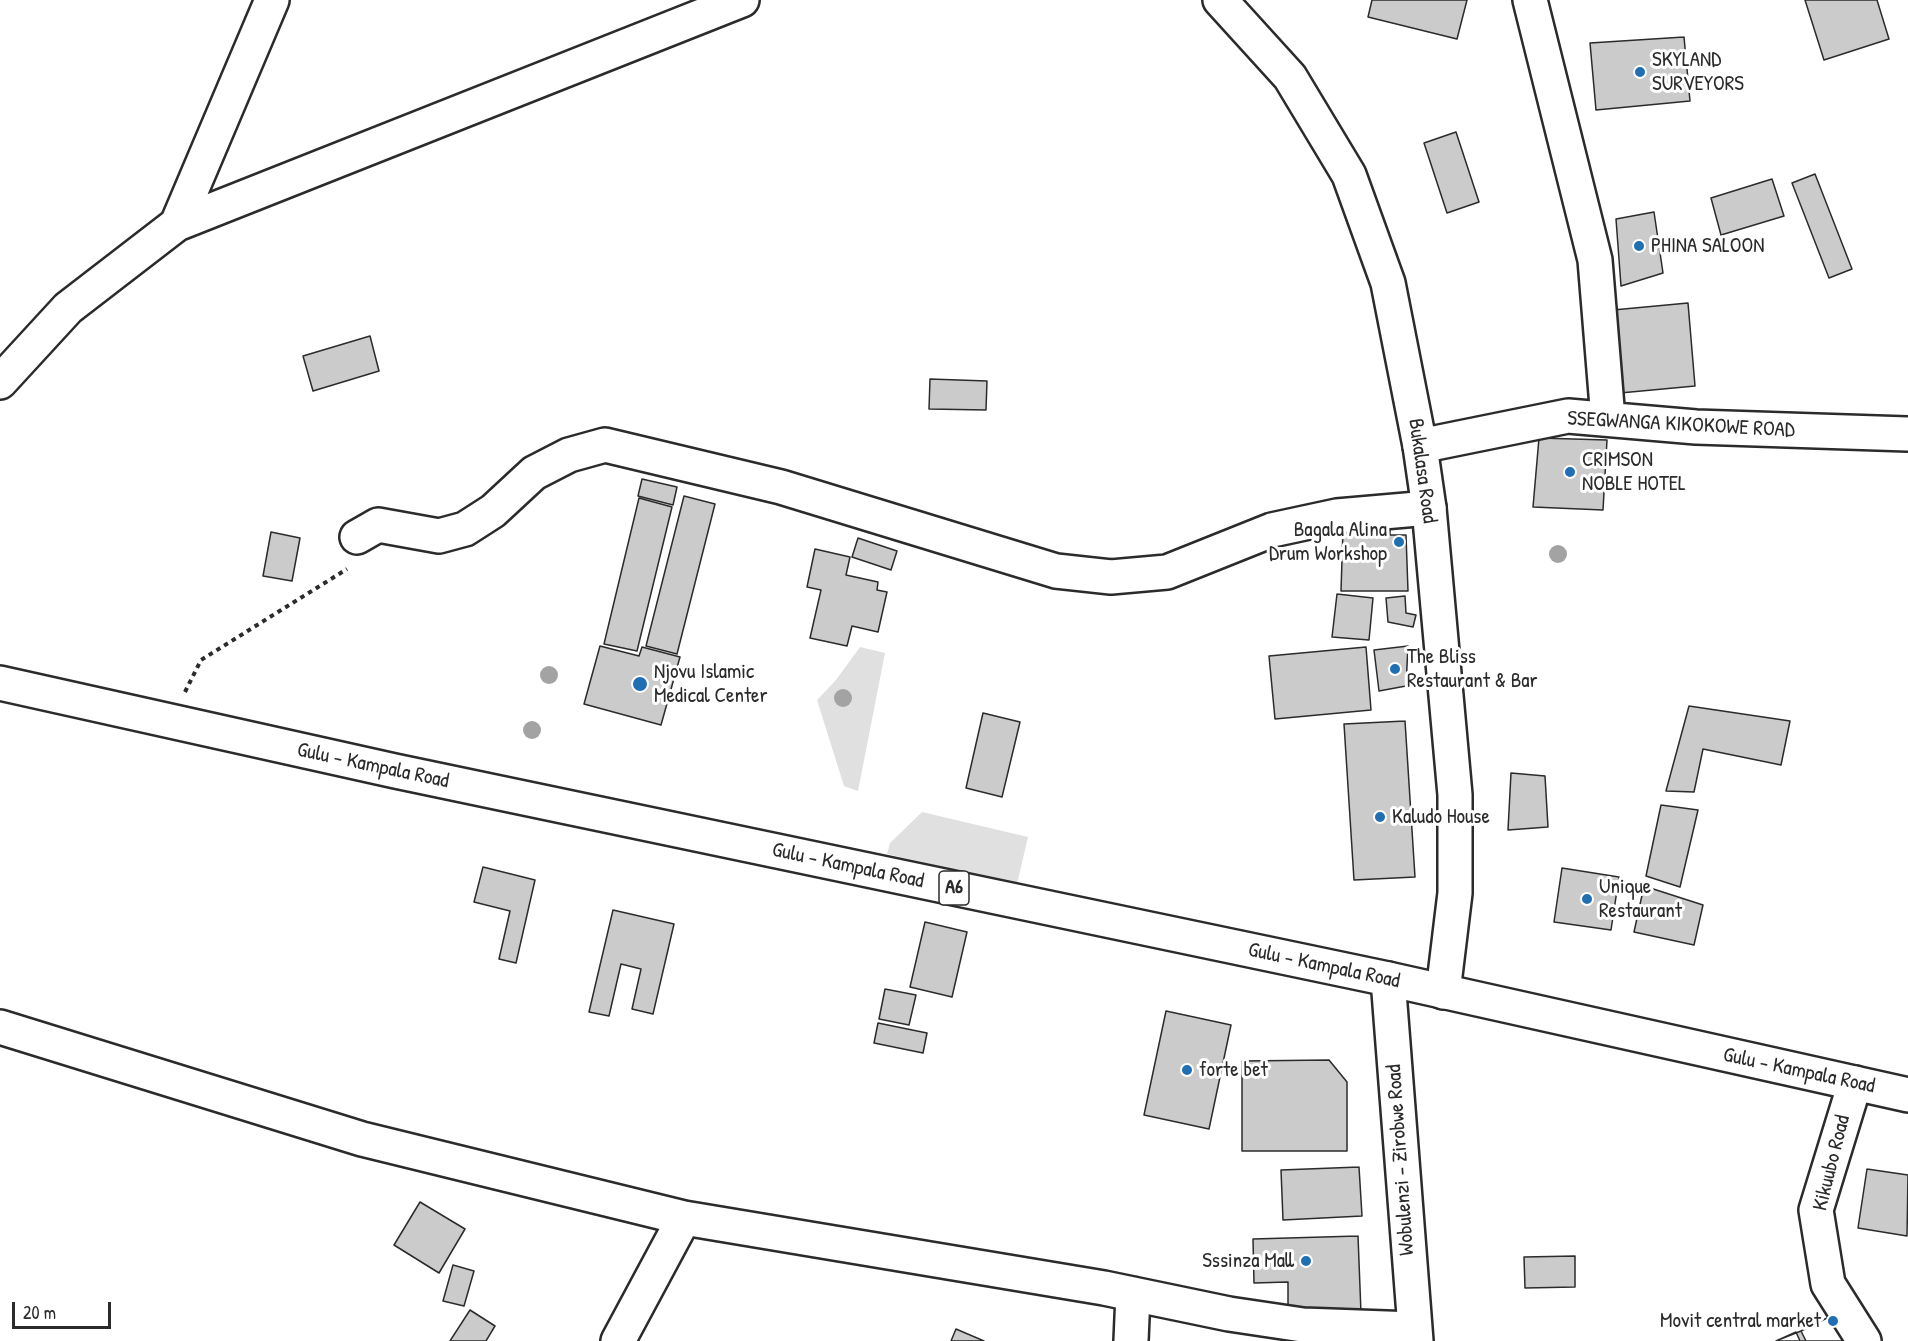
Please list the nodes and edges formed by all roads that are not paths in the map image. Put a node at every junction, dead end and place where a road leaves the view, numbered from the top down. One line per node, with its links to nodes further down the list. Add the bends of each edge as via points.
1 (272, 0): 5 (street)
2 (742, 0): 5 (street)
3 (1220, 0): 9 (street, Bukalasa Road, via 1290,77 1349,175 1388,283)
4 (1530, 0): 7 (street, via 1595,260)
5 (177, 224): 6 (street, via 68,308)
6 (0, 382)
7 (1608, 419): 8 (street, SSEGWANGA KIKOKOWE ROAD, via 1707,427); 9 (street, SSEGWANGA KIKOKOWE ROAD, via 1568,417)
8 (1908, 434)
9 (1420, 446): 10 (street, Bukalasa Road)
10 (1429, 508): 11 (street, via 1337,516 1272,530 1167,572 1111,577 1056,571 781,487 605,445 569,455 534,472 493,511 465,529 439,536 378,525); 14 (street, Bukalasa Road, via 1455,795 1455,893)
11 (357, 537)
12 (0, 683): 13 (street, Gulu - Kampala Road / A6, via 395,771)
13 (1388, 979): 14 (street, Gulu - Kampala Road / A6); 20 (street, Wobulenzi - Zirobwe Road)
14 (1443, 992): 16 (street, Gulu - Kampala Road / A6)
15 (0, 1027): 18 (street, via 362,1139)
16 (1855, 1083): 17 (street, Gulu - Kampala Road / A6); 23 (street, Kikuubo Road, via 1816,1210 1828,1284)
17 (1908, 1095)
18 (684, 1218): 19 (street); 21 (street)
19 (1133, 1294): 20 (street, via 1303,1325); 22 (street)
20 (1415, 1335)
21 (618, 1341)
22 (1131, 1341)
23 (1864, 1341)

